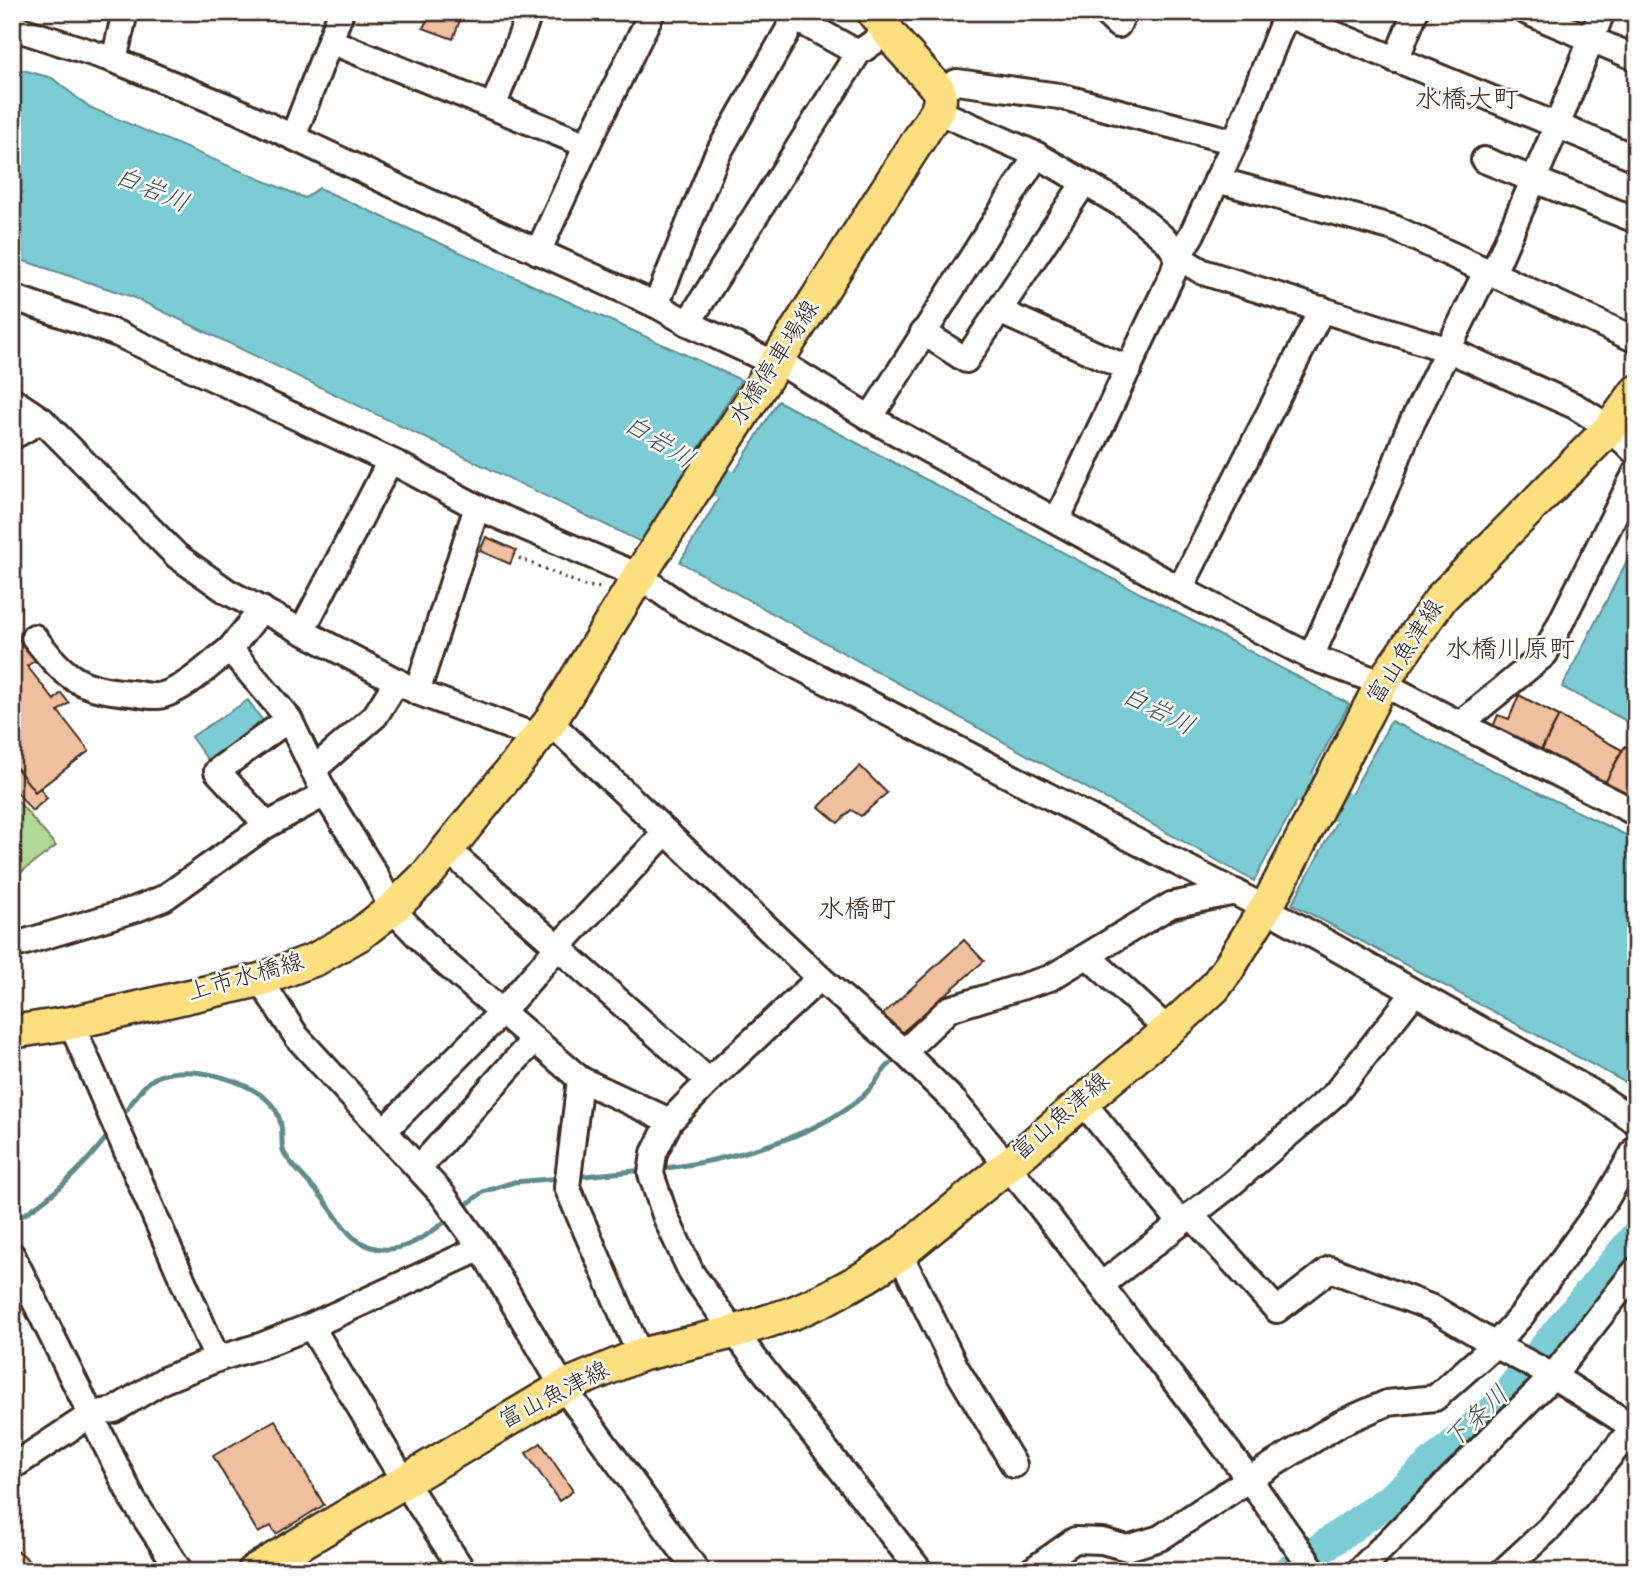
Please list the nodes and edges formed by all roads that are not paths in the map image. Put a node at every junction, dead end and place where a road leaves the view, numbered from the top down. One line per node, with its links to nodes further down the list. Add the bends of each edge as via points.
1 (125, 12): 17 (street)
2 (341, 12): 14 (street)
3 (530, 12): 20 (street)
4 (652, 12): 24 (street)
5 (1104, 12): 6 (street, via 1118,25)
6 (1124, 12)
7 (1415, 12): 18 (street)
8 (1527, 12): 13 (street)
9 (1602, 12): 13 (street)
10 (1286, 13): 18 (street); 23 (street)
11 (880, 22): 15 (street); 19 (main road)
12 (12, 27): 17 (street)
13 (1591, 40): 16 (street); 21 (street)
14 (330, 41): 20 (street); 22 (street)
15 (858, 53): 36 (street, via 795,18 716,157); 39 (street)
16 (1636, 58)
17 (114, 60): 22 (street)
18 (1396, 60): 21 (street)
19 (938, 100): 23 (street, via 957,82 1059,96); 25 (street); 43 (main road, 水橋停車場線)
20 (493, 107): 24 (street)
21 (1558, 126): 26 (street); 28 (street)
22 (293, 137): 32 (street)
23 (1235, 142): 29 (street)
24 (587, 145): 32 (street)
25 (1037, 155): 30 (street); 40 (street)
26 (1636, 158)
27 (1484, 160): 28 (street)
28 (1534, 179): 31 (street); 34 (street)
29 (1217, 180): 33 (street); 34 (street, via 1394,228)
30 (1084, 183): 33 (street, via 1128,208 1168,242); 38 (street)
31 (1636, 220)
32 (538, 253): 36 (street)
33 (1178, 257): 37 (street, via 1203,272); 44 (street)
34 (1493, 274): 41 (street); 42 (street, via 1482,281)
35 (12, 297): 52 (street, via 118,334)
36 (656, 305): 39 (street)
37 (1322, 309): 42 (street); 57 (street)
38 (999, 311): 40 (street, via 966,360); 44 (street)
39 (688, 323): 43 (street, via 765,359)
40 (923, 332): 47 (street)
41 (1636, 340)
42 (1449, 350): 49 (street, via 1575,406); 62 (street, via 1407,433)
43 (772, 369): 47 (street); 56 (main road, 水橋停車場線)
44 (1129, 369): 55 (street)
45 (1636, 392): 49 (main road, 富山魚津線)
46 (12, 400): 48 (street)
47 (870, 418): 55 (street)
48 (42, 420): 50 (street); 58 (street, via 177,556)
49 (1610, 428): 51 (street); 64 (main road, 富山魚津線, via 1442,597)
50 (12, 437)
51 (1636, 453)
52 (390, 461): 54 (street); 59 (street)
53 (1636, 472): 66 (street, via 1545,654)
54 (477, 507): 56 (street); 63 (street)
55 (1057, 520): 57 (street)
56 (639, 578): 67 (main road, 水橋停車場線); 74 (street, via 683,607)
57 (1180, 589): 62 (street)
58 (262, 609): 59 (street); 61 (street)
59 (302, 631): 63 (street)
60 (34, 637): 61 (street, via 58,668 81,683 103,691 160,696 180,687)
61 (230, 649): 65 (street)
62 (1311, 657): 64 (street)
63 (407, 687): 67 (street); 68 (street)
64 (1378, 692): 66 (street); 75 (main road, 富山魚津線)
65 (289, 719): 68 (street); 71 (street, via 217,771)
66 (1460, 724): 70 (street)
67 (545, 730): 72 (street); 73 (main road, 上市水橋線)
68 (313, 770): 69 (street)
69 (325, 794): 71 (street); 76 (street)
70 (1636, 813)
71 (267, 825): 77 (street, via 164,898)
72 (666, 832): 78 (street); 80 (street)
73 (448, 850): 76 (main road, 上市水橋線); 78 (street)
74 (1236, 892): 75 (street); 79 (street, via 1171,905)
75 (1268, 902): 82 (street); 85 (main road, 富山魚津線, via 1228,969)
76 (392, 909): 81 (main road, 上市水橋線, via 316,959); 83 (street)
77 (12, 946)
78 (558, 947): 83 (street); 90 (street)
79 (1088, 956): 85 (street); 88 (street, via 1050,978 949,1009)
80 (820, 978): 88 (street); 90 (street)
81 (260, 980): 84 (main road, 上市水橋線); 94 (street, via 297,1037)
82 (1415, 993): 93 (street, via 1595,1094); 98 (street, via 1335,1094)
83 (501, 1013): 87 (street); 94 (street)
84 (71, 1023): 86 (main road, 上市水橋線); 108 (street)
85 (1168, 1030): 91 (main road, 富山魚津線)
86 (12, 1032)
87 (533, 1041): 89 (street); 97 (street)
88 (904, 1052): 96 (street, via 954,1101)
89 (580, 1079): 92 (street); 107 (street, via 567,1187)
90 (709, 1082): 92 (street)
91 (1082, 1101): 96 (main road, 富山魚津線); 98 (street)
92 (670, 1121): 105 (street, via 654,1153 651,1174 692,1274)
93 (1636, 1122)
94 (384, 1131): 97 (street)
95 (1636, 1148): 106 (street)
96 (1007, 1166): 100 (main road, 富山魚津線); 103 (street)
97 (419, 1168): 99 (street)
98 (1186, 1219): 103 (street); 106 (street, via 1277,1310 1330,1269 1435,1308)
99 (481, 1248): 104 (street); 110 (street)
100 (900, 1254): 105 (main road, 富山魚津線, via 825,1299); 113 (street, via 956,1368)
101 (12, 1255): 111 (street)
102 (1636, 1270): 109 (street)
103 (1101, 1285): 115 (street)
104 (311, 1326): 108 (street); 116 (street)
105 (734, 1332): 107 (main road, 富山魚津線); 122 (street)
106 (1503, 1349): 109 (street); 115 (street, via 1435,1398 1387,1403 1341,1423)
107 (640, 1355): 110 (main road, 富山魚津線)
108 (217, 1359): 111 (street, via 164,1380 114,1410)
109 (1548, 1374): 112 (street); 125 (street)
110 (563, 1387): 116 (main road, 富山魚津線); 121 (street)
111 (92, 1414): 114 (street); 118 (street, via 134,1500)
112 (1634, 1429): 117 (street)
113 (1014, 1465)
114 (12, 1467)
115 (1250, 1479): 123 (street, via 1160,1538 1126,1548 1075,1540); 124 (street)
116 (404, 1481): 119 (main road, 富山魚津線); 120 (street)
117 (1511, 1568)
118 (180, 1571)
119 (254, 1571)
120 (463, 1571)
121 (696, 1571)
122 (920, 1571)
123 (1031, 1571)
124 (1314, 1571)
125 (1359, 1571)

